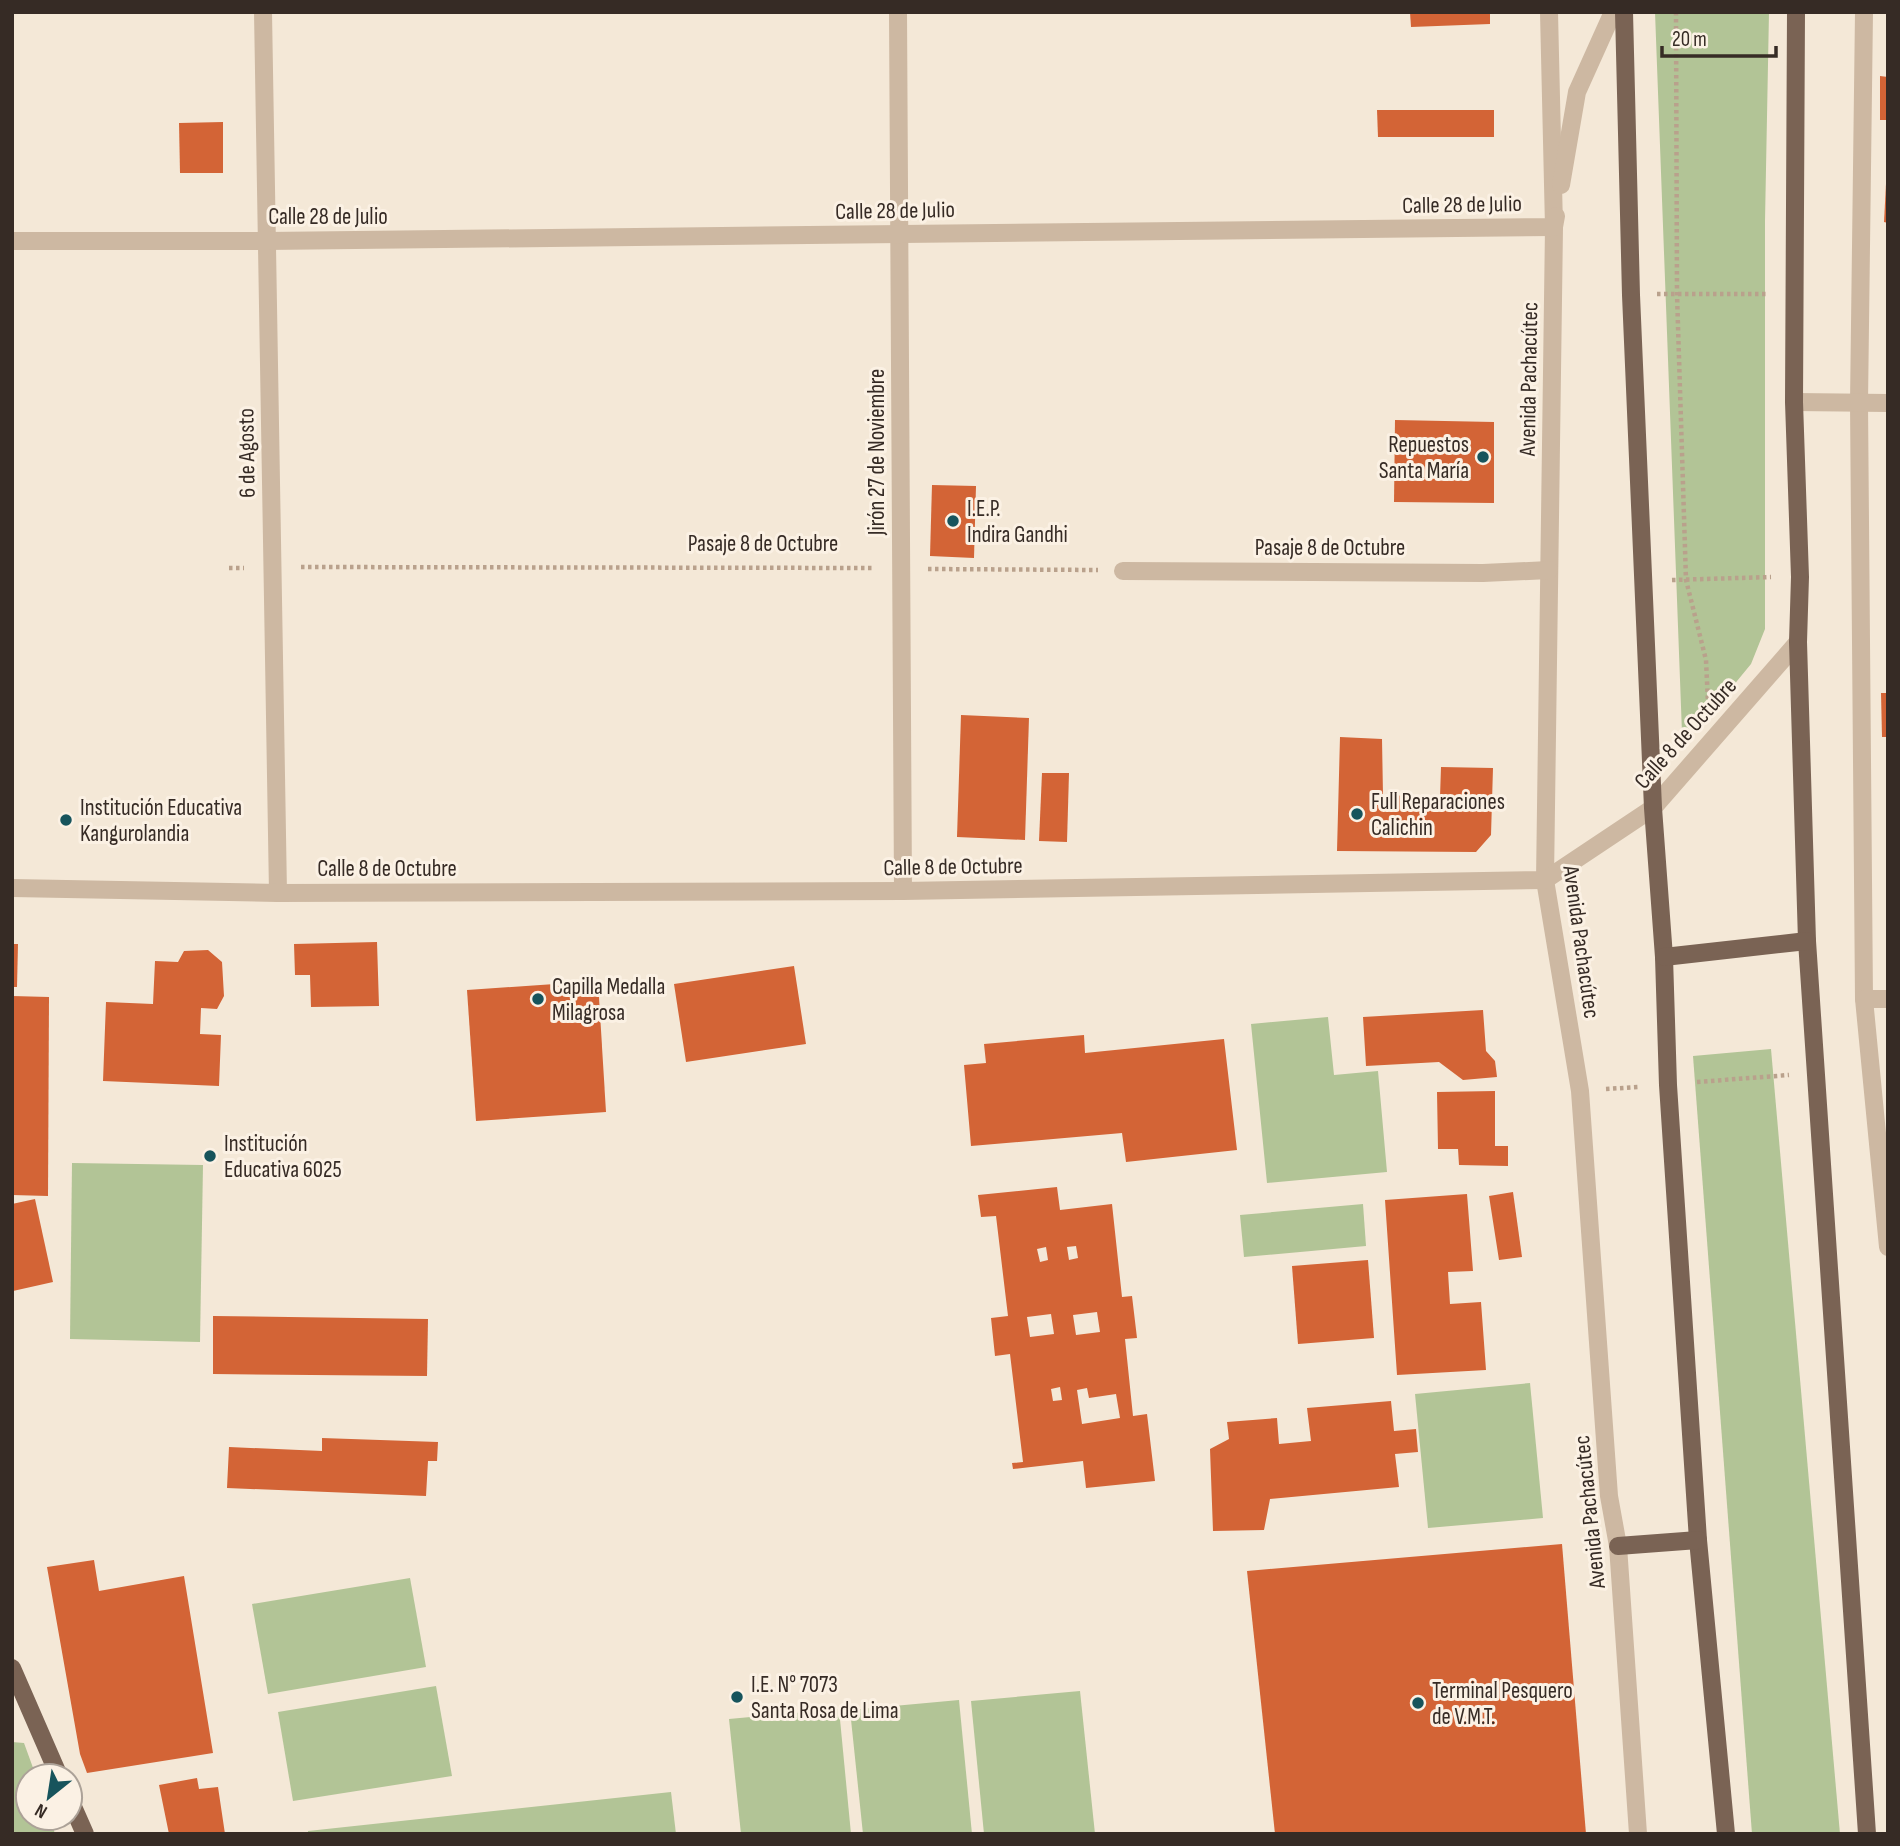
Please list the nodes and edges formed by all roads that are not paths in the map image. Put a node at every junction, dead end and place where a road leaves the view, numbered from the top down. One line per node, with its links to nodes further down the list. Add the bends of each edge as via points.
1 (263, 12): 11 (street, 6 de Agosto)
2 (898, 12): 9 (street, Jirón 27 de Noviembre)
3 (1549, 12): 8 (street, Avenida Pachacútec)
4 (1613, 12): 8 (street, Calle 28 de Julio, via 1577,92)
5 (1623, 12): 18 (main road)
6 (1796, 12): 12 (main road)
7 (1864, 12): 13 (street)
8 (1554, 227): 9 (street, Calle 28 de Julio); 16 (street, Avenida Pachacútec)
9 (899, 235): 11 (street, Calle 28 de Julio); 21 (street, Jirón 27 de Noviembre)
10 (12, 241): 11 (street, Calle 28 de Julio)
11 (267, 241): 22 (street, 6 de Agosto)
12 (1794, 402): 13 (street); 17 (main road)
13 (1859, 403): 14 (street); 25 (street)
14 (1888, 403)
15 (1123, 570): 16 (street, Pasaje 8 de Octubre)
16 (1549, 570): 19 (street, Avenida Pachacútec)
17 (1798, 642): 18 (street, Calle 8 de Octubre); 23 (main road)
18 (1653, 808): 19 (street, Calle 8 de Octubre); 24 (main road)
19 (1545, 880): 21 (street, Calle 8 de Octubre); 29 (street, Avenida Pachacútec, via 1580,1091 1609,1496)
20 (12, 888): 22 (street, Calle 8 de Octubre)
21 (903, 891): 22 (street, Calle 8 de Octubre)
22 (278, 893)
23 (1807, 941): 24 (main road); 35 (main road)
24 (1664, 957): 28 (main road)
25 (1864, 999): 26 (street); 27 (street)
26 (1888, 999)
27 (1888, 1247)
28 (1698, 1540): 29 (main road); 34 (main road)
29 (1618, 1546): 33 (street, Avenida Pachacútec)
30 (12, 1668): 31 (main road)
31 (18, 1695): 32 (main road)
32 (53, 1762)
33 (1638, 1834)
34 (1726, 1834)
35 (1867, 1834)

